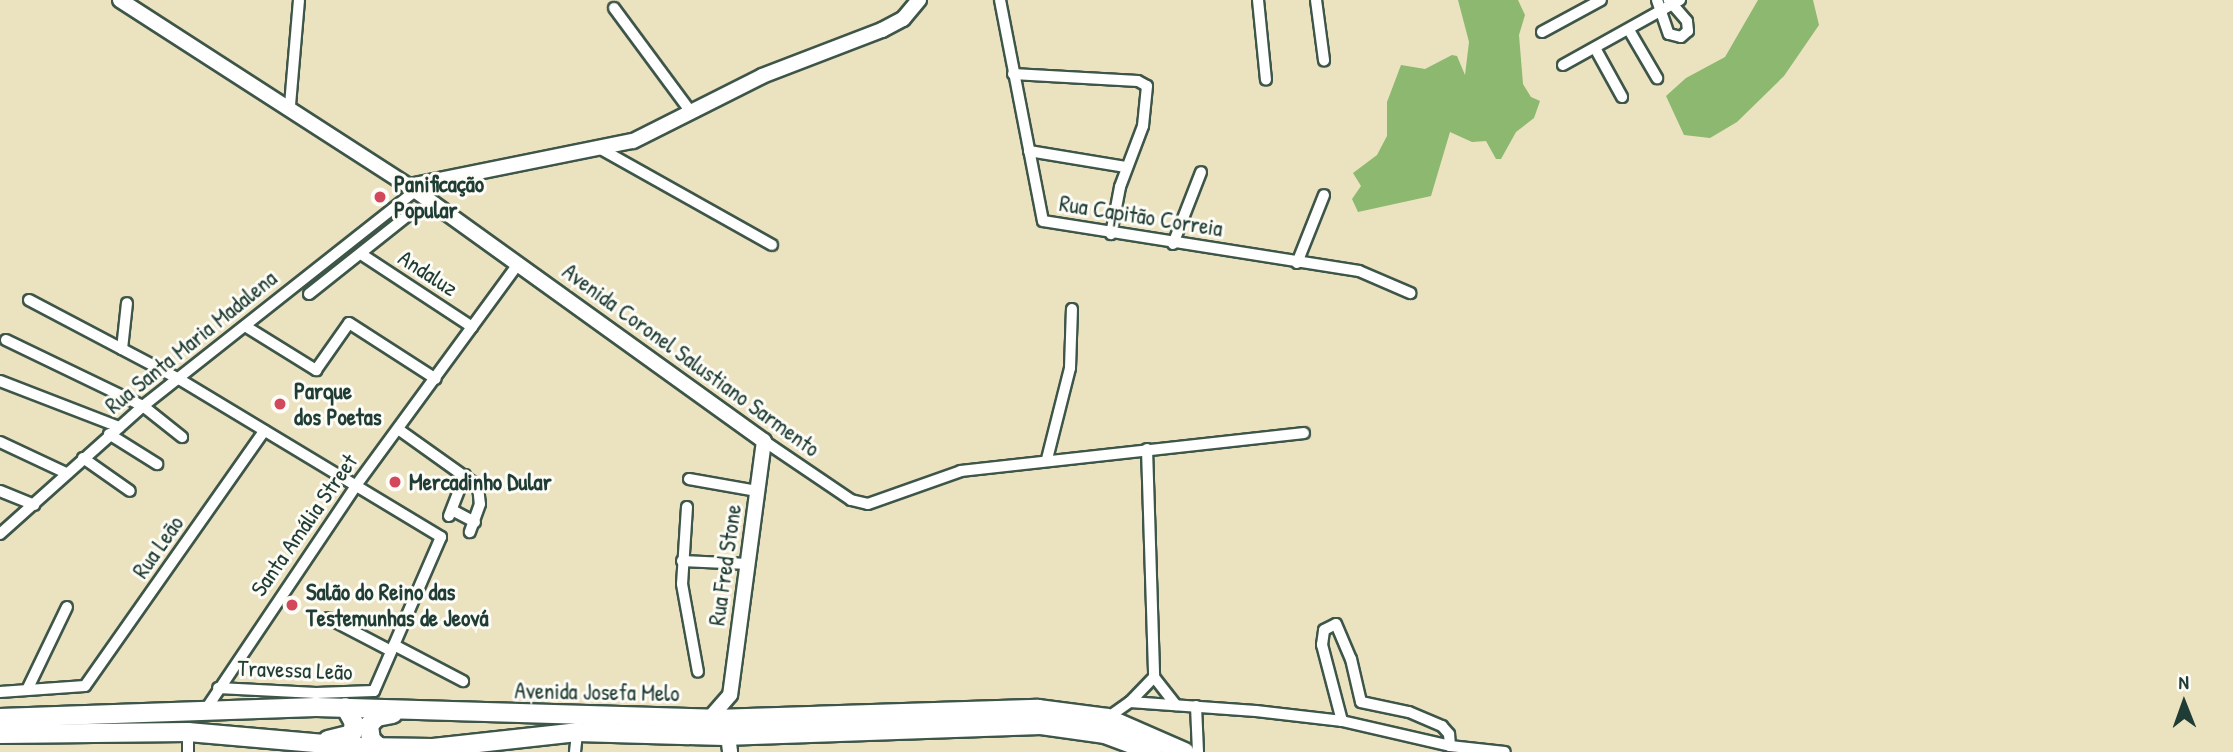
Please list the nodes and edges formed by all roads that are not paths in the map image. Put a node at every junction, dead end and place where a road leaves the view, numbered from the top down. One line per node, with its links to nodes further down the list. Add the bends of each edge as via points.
1 (299, 0): 20 (street)
2 (919, 0): 21 (street, via 903,19 882,30 762,76)
3 (1000, 0): 16 (street, Rua Capitão Correia)
4 (1258, 0): 18 (street)
5 (1316, 0): 14 (street)
6 (1601, 0): 12 (street)
7 (1657, 0): 9 (street)
8 (122, 1): 20 (street, Avenida Coronel Salustiano Sarmento)
9 (1671, 4): 11 (street)
10 (614, 8): 21 (street)
11 (1629, 30): 13 (street); 17 (street)
12 (1542, 32)
13 (1595, 48): 15 (street); 19 (street)
14 (1324, 60)
15 (1563, 65)
16 (1013, 74): 23 (street, Rua Capitão Correia); 24 (street, via 1138,81 1147,86 1148,100)
17 (1657, 78)
18 (1266, 80)
19 (1622, 97)
20 (290, 106): 26 (street, Avenida Coronel Salustiano Sarmento)
21 (691, 112): 22 (street, via 633,141)
22 (601, 149): 26 (street); 31 (street)
23 (1030, 151): 24 (street); 29 (street, Rua Capitão Correia, via 1043,221)
24 (1126, 167): 29 (street)
25 (1201, 172): 30 (street)
26 (412, 188): 34 (street, Avenida Coronel Salustiano Sarmento); 40 (street, Rua Santa Maria Madalena)
27 (1324, 195): 33 (street)
28 (411, 213): 32 (street)
29 (1111, 234): 30 (street, Rua Capitão Correia)
30 (1173, 244): 33 (street, Rua Capitão Correia)
31 (772, 245)
32 (360, 254): 36 (street); 41 (street, Andaluz)
33 (1297, 263): 35 (street, Rua Capitão Correia, via 1370,273)
34 (518, 264): 41 (street, Santa Amália Street); 54 (street, Avenida Coronel Salustiano Sarmento)
35 (1410, 293)
36 (309, 294)
37 (29, 300): 43 (street)
38 (127, 303): 43 (street)
39 (1072, 309): 58 (street, via 1070,368)
40 (245, 326): 44 (street, Rua Santa Maria Madalena); 45 (street, via 316,370 349,323)
41 (472, 327): 45 (street, Santa Amália Street)
42 (6, 340): 47 (street)
43 (122, 348): 44 (street)
44 (179, 379): 47 (street, Rua Santa Maria Madalena); 50 (street)
45 (436, 379): 49 (street, Santa Amália Street)
46 (0, 381): 48 (street)
47 (143, 406): 48 (street, Rua Santa Maria Madalena); 53 (street)
48 (119, 427): 52 (street, Rua Santa Maria Madalena)
49 (398, 429): 61 (street); 63 (street, Santa Amália Street)
50 (264, 431): 63 (street); 79 (street, Rua Leão, via 85,686)
51 (1304, 433): 56 (street, Avenida Coronel Salustiano Sarmento)
52 (109, 434): 57 (street, Rua Santa Maria Madalena); 59 (street)
53 (182, 437)
54 (764, 441): 58 (street, Avenida Coronel Salustiano Sarmento, via 851,500 868,504 961,471); 66 (street, Rua Fred Stone)
55 (0, 442): 60 (street)
56 (1147, 449): 58 (street, Avenida Coronel Salustiano Sarmento); 76 (street)
57 (83, 458): 60 (street, Rua Santa Maria Madalena); 65 (street)
58 (1047, 459)
59 (157, 464)
60 (66, 473): 67 (street, Rua Santa Maria Madalena)
61 (465, 475): 61 (street, via 479,492 472,527 451,513)
62 (689, 479): 66 (street)
63 (357, 484): 74 (street, via 442,538); 78 (street, Santa Amália Street)
64 (0, 491): 67 (street)
65 (130, 491)
66 (757, 491): 71 (street, Rua Fred Stone)
67 (33, 505): 69 (street, Rua Santa Maria Madalena)
68 (687, 507): 70 (street)
69 (0, 534)
70 (682, 561): 71 (street); 75 (street, via 684,606)
71 (748, 564): 81 (street, Rua Fred Stone)
72 (67, 607): 79 (street)
73 (328, 618): 74 (street)
74 (393, 648): 77 (street); 82 (street, Travessa Leão, via 372,691)
75 (698, 672)
76 (1154, 677): 83 (street); 84 (street)
77 (463, 681)
78 (218, 688): 82 (street, Travessa Leão); 87 (street, Santa Amália Street)
79 (27, 690): 80 (street)
80 (0, 692)
81 (730, 695): 91 (street); 92 (street)
82 (316, 700): 86 (main road, Avenida Josefa Melo); 87 (main road, Avenida Josefa Melo)
83 (1130, 702): 84 (street); 90 (street)
84 (1176, 705): 85 (street)
85 (1196, 706): 93 (street); 105 (street)
86 (345, 707): 88 (main road, Avenida Josefa Melo); 97 (main road, via 354,723 352,734)
87 (204, 712): 89 (main road, Avenida Josefa Melo)
88 (414, 712): 91 (main road, Avenida Josefa Melo); 100 (main road, via 373,720 369,735)
89 (0, 718)
90 (1107, 718): 92 (main road, Avenida Josefa Melo, via 1038,709); 104 (main road, Avenida Josefa Melo)
91 (709, 719): 92 (main road, Avenida Josefa Melo)
92 (745, 719)
93 (1342, 721): 99 (street); 99 (street, via 1322,645 1324,630 1336,624 1351,659 1361,702 1409,712 1442,726 1449,734)
94 (188, 732): 96 (main road, Avenida Josefa Melo); 97 (main road, Avenida Josefa Melo); 101 (street)
95 (576, 732): 98 (main road, Avenida Josefa Melo); 100 (main road, Avenida Josefa Melo, via 433,748); 102 (street)
96 (0, 734)
97 (307, 743): 100 (main road, Avenida Josefa Melo)
98 (729, 744): 103 (main road, Avenida Josefa Melo, via 1041,725 1105,734)
99 (1450, 746): 106 (street)
100 (380, 748)
101 (188, 752)
102 (575, 752)
103 (1153, 752)
104 (1185, 752)
105 (1198, 752)
106 (1505, 752)

